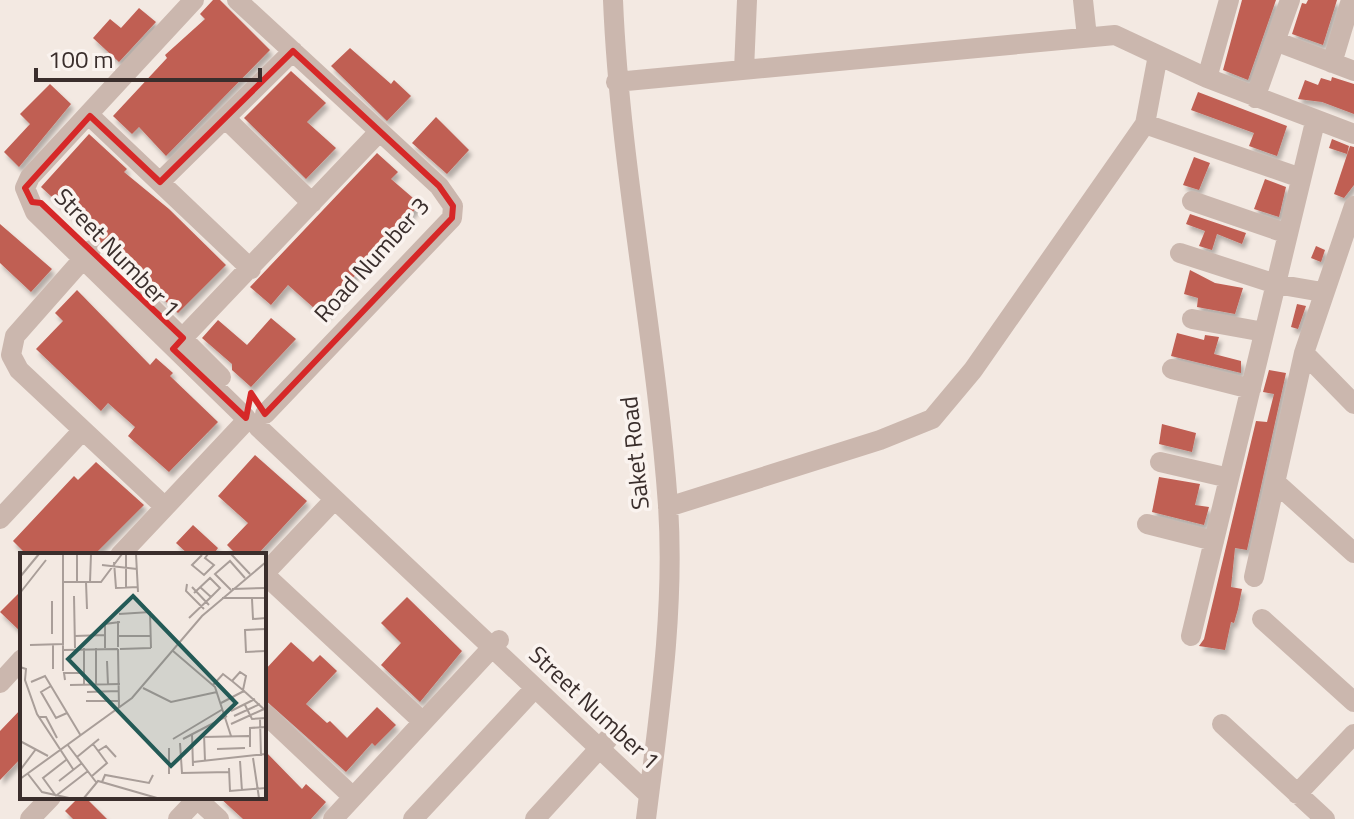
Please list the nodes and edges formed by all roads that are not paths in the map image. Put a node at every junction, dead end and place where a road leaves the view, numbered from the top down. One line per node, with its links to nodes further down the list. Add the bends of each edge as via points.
1 (194, 0): 19 (street)
2 (237, 0): 11 (street)
3 (613, 0): 17 (street, Saket Road)
4 (747, 0): 14 (street)
5 (1083, 0): 9 (street)
6 (1290, 0): 10 (street)
7 (1351, 0): 13 (street)
8 (1223, 5): 16 (street)
9 (1087, 37): 12 (street, via 1115,35); 14 (street)
10 (1275, 41): 13 (street); 18 (street)
11 (293, 51): 20 (street); 23 (street)
12 (1158, 55): 16 (street); 22 (street)
13 (1332, 63): 15 (street)
14 (744, 70): 17 (street)
15 (1354, 71)
16 (1207, 78): 18 (street)
17 (616, 82): 50 (street, Saket Road)
18 (1255, 98): 21 (street)
19 (90, 116): 26 (street); 32 (street, Street Number 1, via 25,188 35,212)
20 (225, 118): 26 (street); 28 (street)
21 (1315, 122): 24 (street); 25 (street)
22 (1145, 124): 25 (street); 50 (street, via 973,370 932,419)
23 (379, 132): 28 (street); 43 (street, Road Number 3, via 439,186 453,206 441,211)
24 (1354, 134)
25 (1301, 178): 30 (street)
26 (160, 182): 33 (street)
27 (1192, 201): 30 (street)
28 (312, 203): 33 (street)
29 (1354, 206): 35 (street)
30 (1288, 234): 34 (street)
31 (1180, 253): 34 (street)
32 (87, 254): 38 (street, Street Number 1); 44 (street, via 15,336 11,355 19,370)
33 (251, 269): 38 (street)
34 (1276, 284): 35 (street); 37 (street)
35 (1322, 292): 39 (street)
36 (1192, 319): 37 (street)
37 (1264, 332): 41 (street)
38 (178, 344): 43 (street, Street Number 1)
39 (1304, 353): 42 (street); 47 (street)
40 (1172, 369): 41 (street)
41 (1251, 389): 46 (street)
42 (1354, 404)
43 (255, 418): 48 (street, Street Number 1); 49 (street, Road Number 3); 55 (street, Road Number 3); 62 (street, Street Number 1)
44 (83, 430): 49 (street); 51 (street)
45 (1160, 462): 46 (street)
46 (1229, 478): 53 (street)
47 (1275, 482): 56 (street); 59 (street)
48 (333, 501): 57 (street); 62 (street, Street Number 1)
49 (165, 507): 54 (street, Road Number 3)
50 (668, 507): 74 (street, Saket Road, via 667,645)
51 (0, 519)
52 (1147, 524): 53 (street)
53 (1214, 541): 61 (street)
54 (122, 553)
55 (139, 553)
56 (1354, 553)
57 (266, 572)
58 (266, 576): 70 (street)
59 (1254, 577)
60 (1262, 619): 68 (street)
61 (1191, 636)
62 (496, 643): 66 (street, Street Number 1); 70 (street); 73 (street, Street Number 1)
63 (20, 661): 65 (street)
64 (20, 680): 67 (street)
65 (0, 683)
66 (535, 688): 73 (street, Street Number 1); 84 (street)
67 (0, 701)
68 (1354, 702)
69 (266, 715): 76 (street)
70 (423, 722): 76 (street)
71 (1222, 724): 75 (street)
72 (1354, 734): 75 (street)
73 (604, 744): 74 (street, Street Number 1); 85 (street)
74 (650, 787): 86 (street, Saket Road)
75 (1297, 794): 87 (street)
76 (353, 797): 83 (street)
77 (49, 799): 80 (street)
78 (195, 799): 81 (street)
79 (197, 799): 82 (street)
80 (30, 819)
81 (178, 819)
82 (219, 819)
83 (333, 819)
84 (413, 819)
85 (535, 819)
86 (646, 819)
87 (1325, 819)

